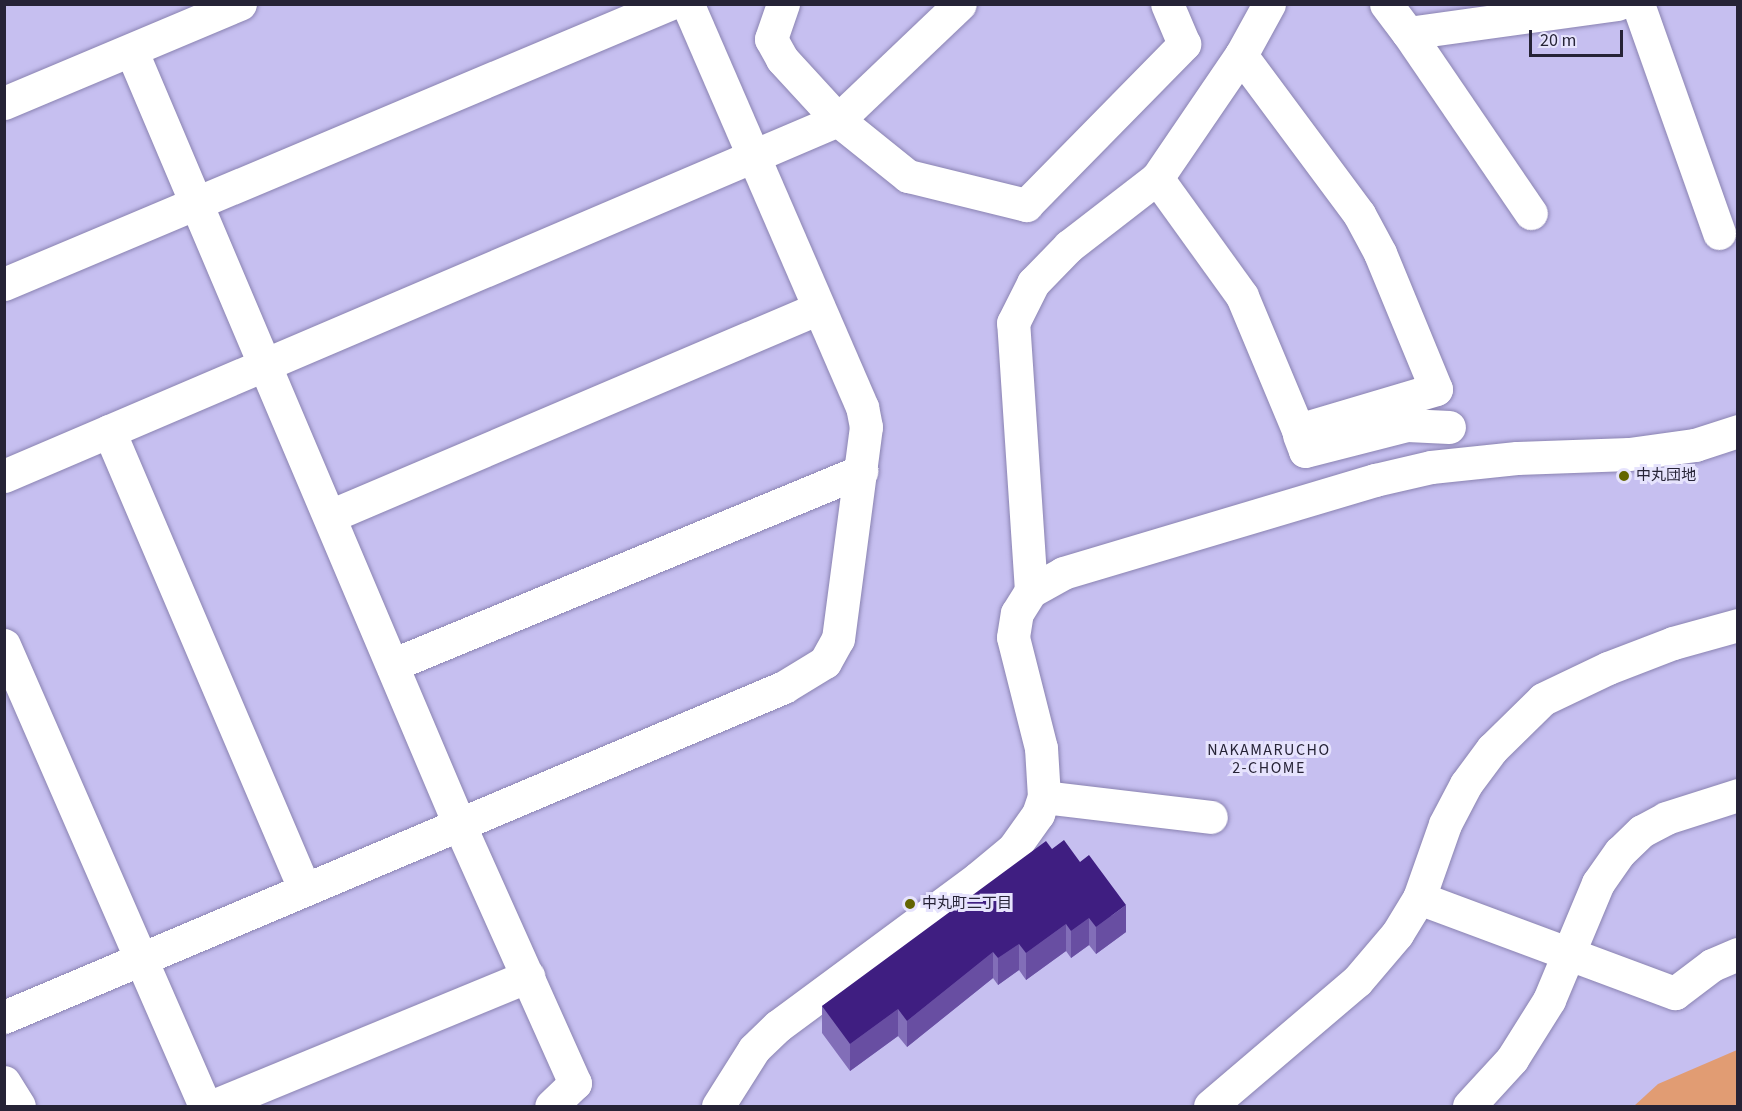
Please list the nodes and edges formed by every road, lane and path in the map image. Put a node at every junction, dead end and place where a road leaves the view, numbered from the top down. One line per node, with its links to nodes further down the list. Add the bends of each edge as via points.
1 (240, 4): 12 (street)
2 (669, 4): 18 (street)
3 (687, 4): 16 (street)
4 (783, 4): 15 (street, via 771,39 782,59)
5 (960, 4): 15 (street)
6 (1167, 4): 15 (street, via 1184,44 1026,205 908,176)
7 (1269, 4): 13 (street)
8 (1386, 4): 11 (street)
9 (1618, 4): 11 (street)
10 (1638, 4): 20 (street)
11 (1408, 33): 19 (street)
12 (132, 52): 14 (street); 18 (street)
13 (1241, 55): 17 (street); 25 (street, via 1287,111 1359,214 1380,253 1436,388)
14 (4, 103)
15 (838, 120): 16 (street)
16 (754, 158): 22 (street); 23 (street)
17 (1157, 178): 25 (street, via 1242,296); 31 (street, via 1069,246 1034,283 1013,323)
18 (197, 204): 21 (street); 23 (street)
19 (1531, 213)
20 (1719, 233)
21 (4, 284)
22 (819, 308): 28 (street, via 862,407 866,427); 30 (street)
23 (264, 364): 26 (street); 30 (street)
24 (1449, 427): 25 (street, via 1407,425 1305,451)
25 (1298, 430)
26 (109, 431): 29 (street); 39 (street)
27 (1737, 431): 31 (street, via 1695,445 1629,454 1513,445 1375,480 1063,573)
28 (861, 471): 34 (street); 38 (street, via 838,639 825,662 784,687)
29 (4, 476)
30 (330, 516): 34 (street)
31 (1030, 591): 36 (street, via 1017,613 1013,637 1041,748)
32 (1737, 625): 40 (street, via 1608,668 1543,699 1492,749 1466,784 1445,824)
33 (4, 645): 43 (street)
34 (392, 665): 38 (street)
35 (1737, 795): 42 (street, via 1666,818 1642,831 1620,852 1598,883)
36 (1044, 797): 37 (street); 51 (street, via 1038,814 1013,849 778,1026 754,1050)
37 (1211, 817)
38 (459, 824): 39 (street); 44 (street)
39 (304, 888): 43 (street)
40 (1419, 898): 42 (street); 52 (street, via 1397,934 1357,981)
41 (1737, 954): 42 (street, via 1712,965 1675,993)
42 (1568, 955): 53 (street, via 1549,1000 1512,1059)
43 (139, 957): 45 (street); 48 (street)
44 (528, 976): 49 (street); 50 (street, via 575,1083)
45 (4, 1017)
46 (4, 1082): 47 (street)
47 (19, 1107)
48 (205, 1107)
49 (213, 1107)
50 (551, 1107)
51 (718, 1107)
52 (1210, 1107)
53 (1469, 1107)

